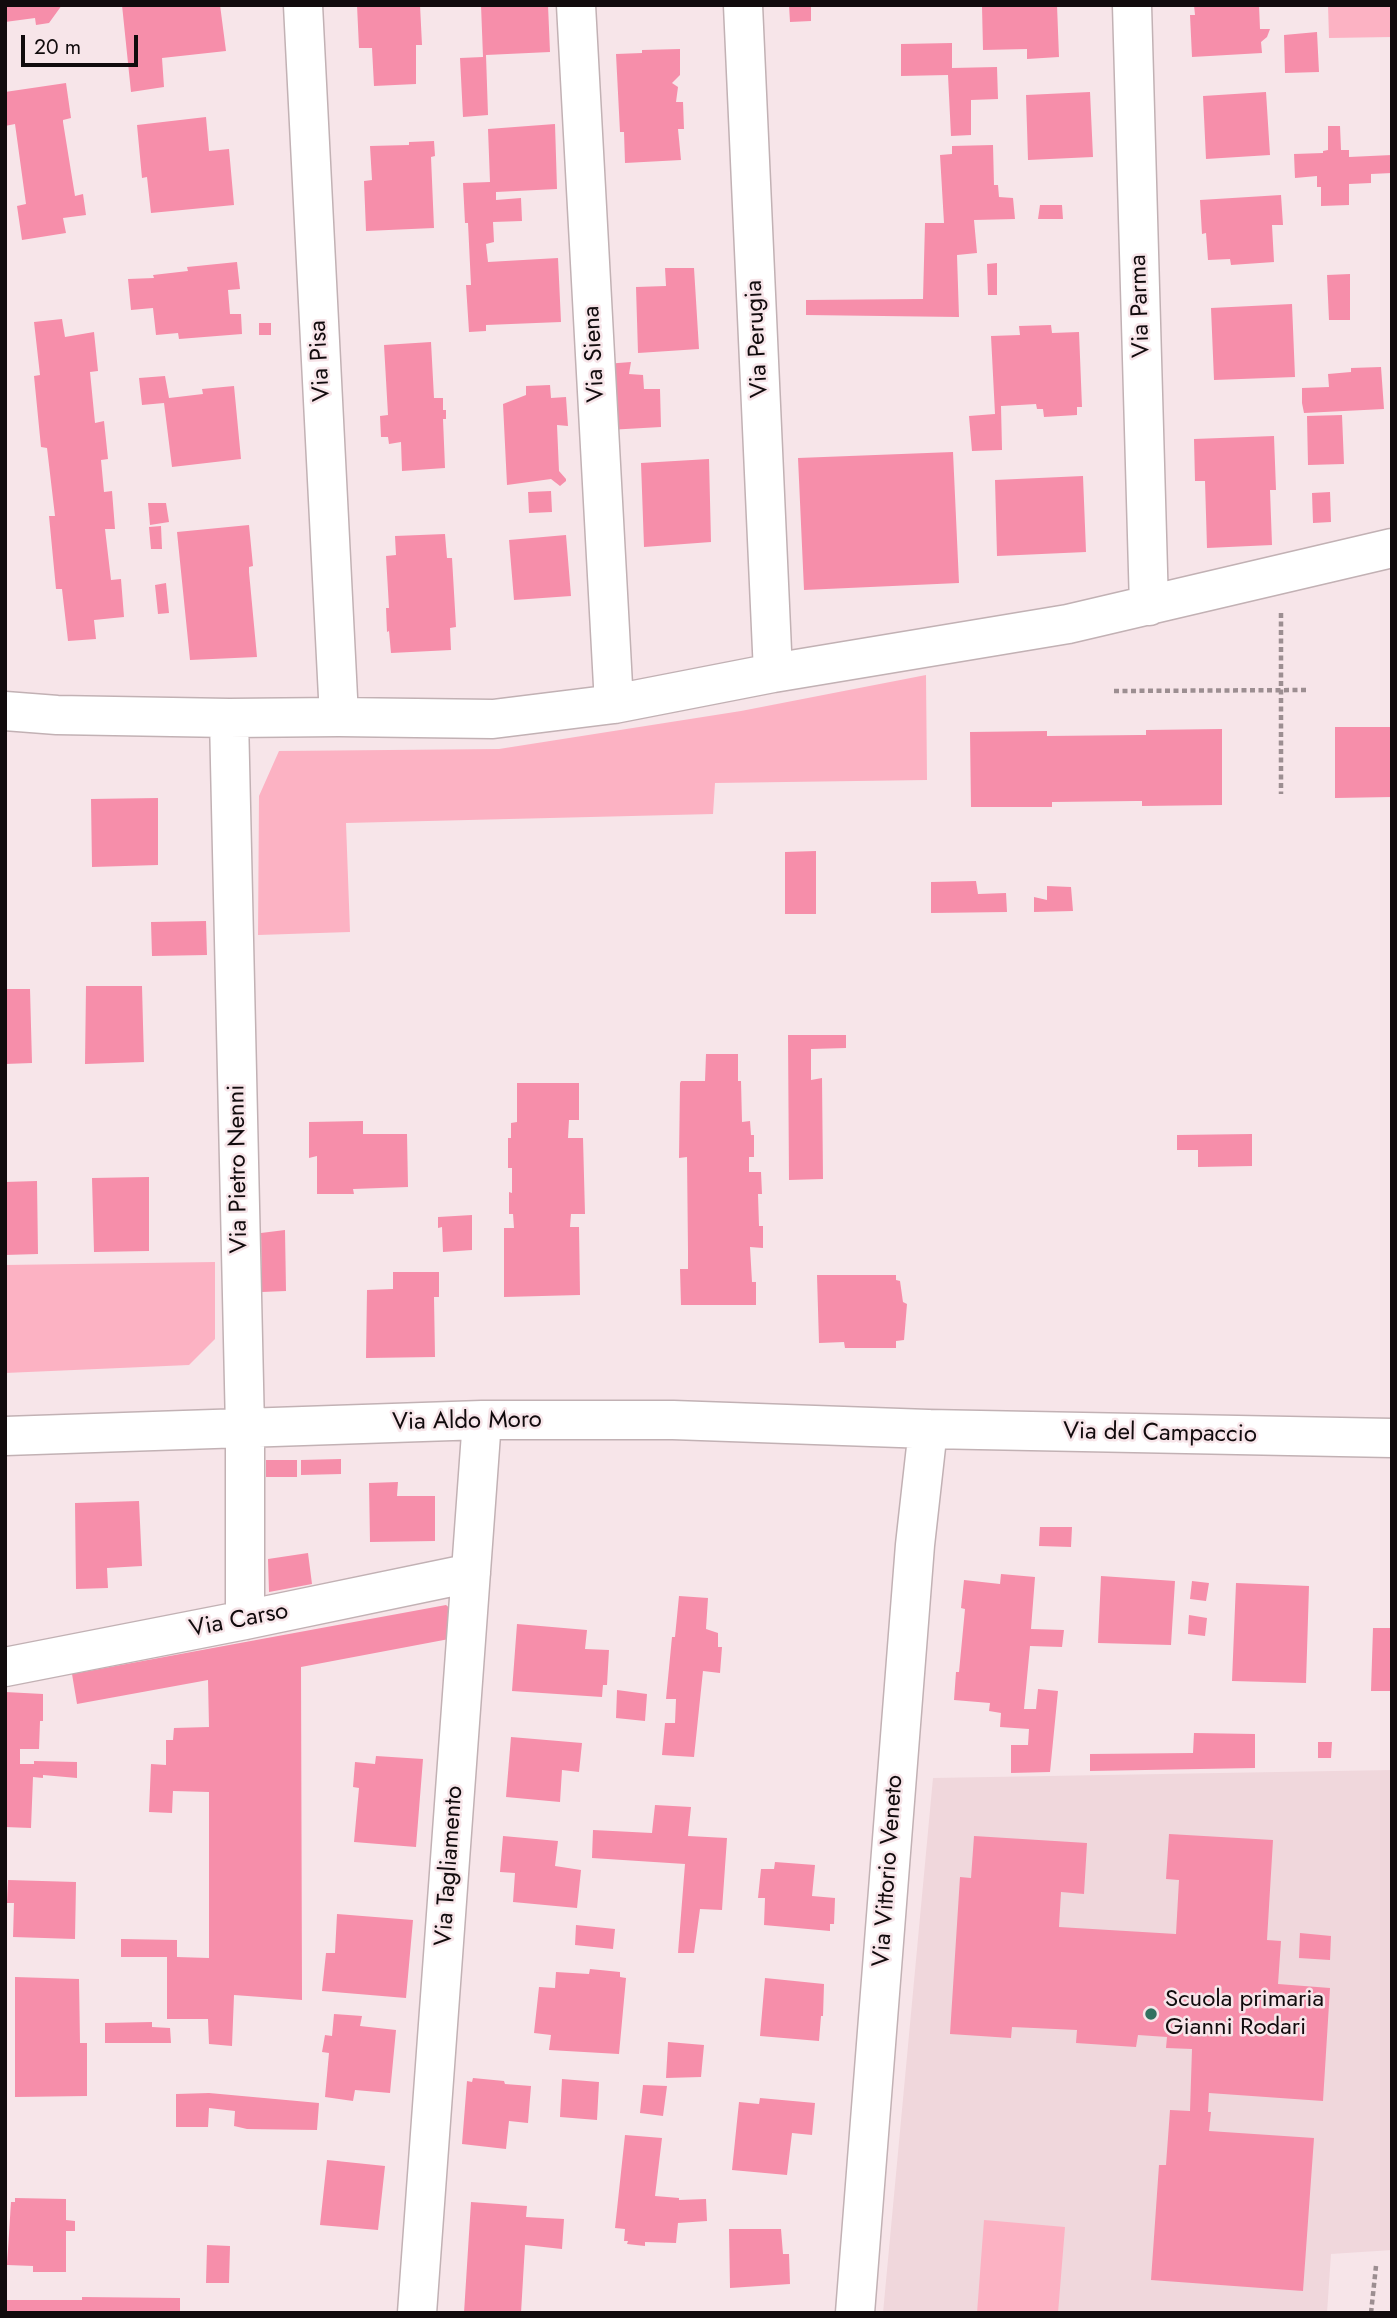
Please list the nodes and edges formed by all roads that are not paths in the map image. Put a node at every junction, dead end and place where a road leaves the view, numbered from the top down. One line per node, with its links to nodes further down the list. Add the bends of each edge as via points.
1 (303, 5): 10 (street, Via Pisa)
2 (576, 5): 8 (street, Via Siena)
3 (743, 5): 7 (street, Via Perugia)
4 (1132, 5): 6 (street, Via Parma)
5 (1392, 548): 6 (street)
6 (1149, 606): 7 (street, via 1068,624)
7 (773, 673): 8 (street)
8 (614, 704): 10 (street, via 493,719)
9 (5, 711): 11 (street)
10 (339, 717): 11 (street)
11 (229, 718): 13 (street, Via Pietro Nenni)
12 (482, 1420): 13 (street, Via Aldo Moro); 14 (street, Via Aldo Moro, via 673,1420); 17 (street, Via Tagliamento)
13 (245, 1428): 15 (street, Via Aldo Moro); 18 (street, Via Pietro Nenni)
14 (928, 1429): 16 (street, Via del Campaccio); 21 (street, Via Vittorio Veneto)
15 (5, 1436)
16 (1392, 1438)
17 (472, 1556): 18 (street, Via Carso); 20 (street, Via Tagliamento)
18 (246, 1620): 19 (street, Via Carso)
19 (5, 1667)
20 (417, 2313)
21 (855, 2313)

